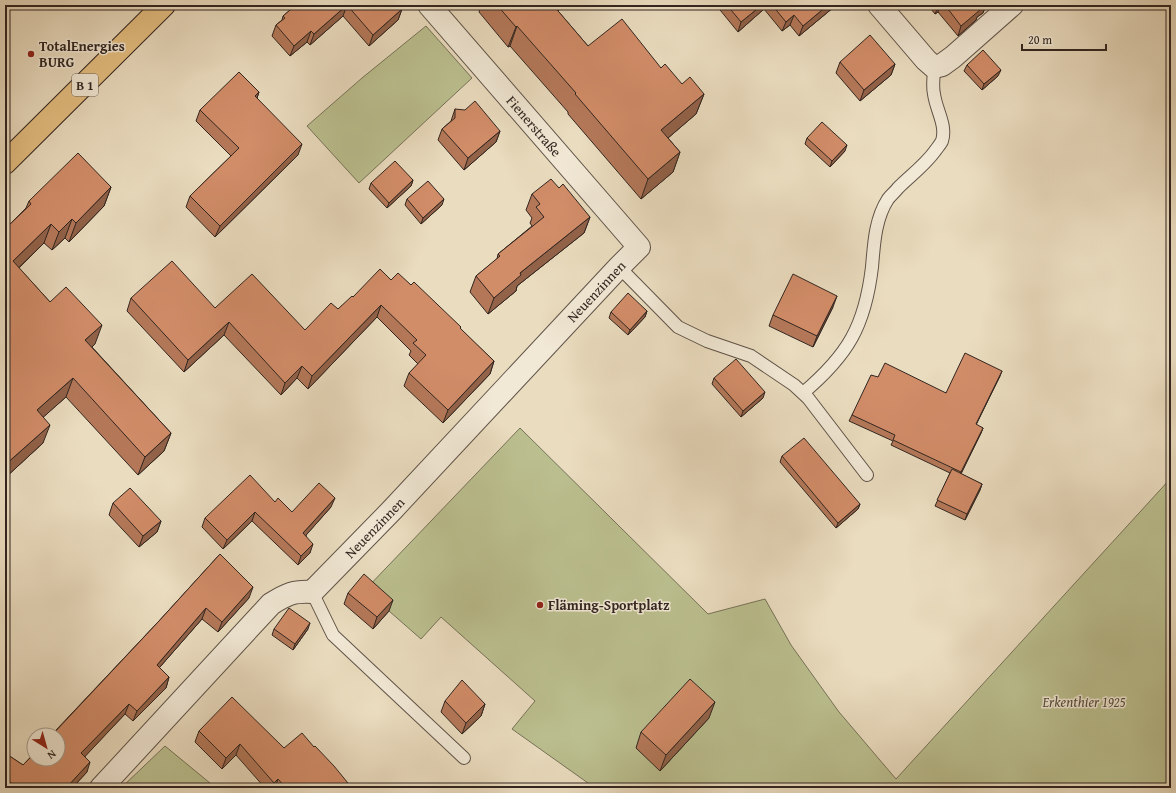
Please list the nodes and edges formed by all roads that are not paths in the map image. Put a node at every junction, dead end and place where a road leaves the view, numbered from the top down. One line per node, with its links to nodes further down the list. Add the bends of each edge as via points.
1 (164, 5): 6 (main road, B 1)
2 (429, 5): 7 (street, Fienerstraße)
3 (879, 5): 5 (street)
4 (1012, 5): 5 (street, via 953,57)
5 (934, 67): 9 (lane, via 933,94 944,130 942,143 888,198 877,228 867,302 860,323 839,358)
6 (5, 163)
7 (639, 247): 8 (street, Neuenzinnen)
8 (618, 267): 9 (lane, via 678,327 707,341 751,356 794,384); 11 (street, Neuenzinnen, via 394,509)
9 (803, 393): 10 (lane)
10 (867, 475)
11 (312, 592): 12 (lane, via 333,635); 13 (street, via 285,595 271,604)
12 (464, 758)
13 (101, 788)

